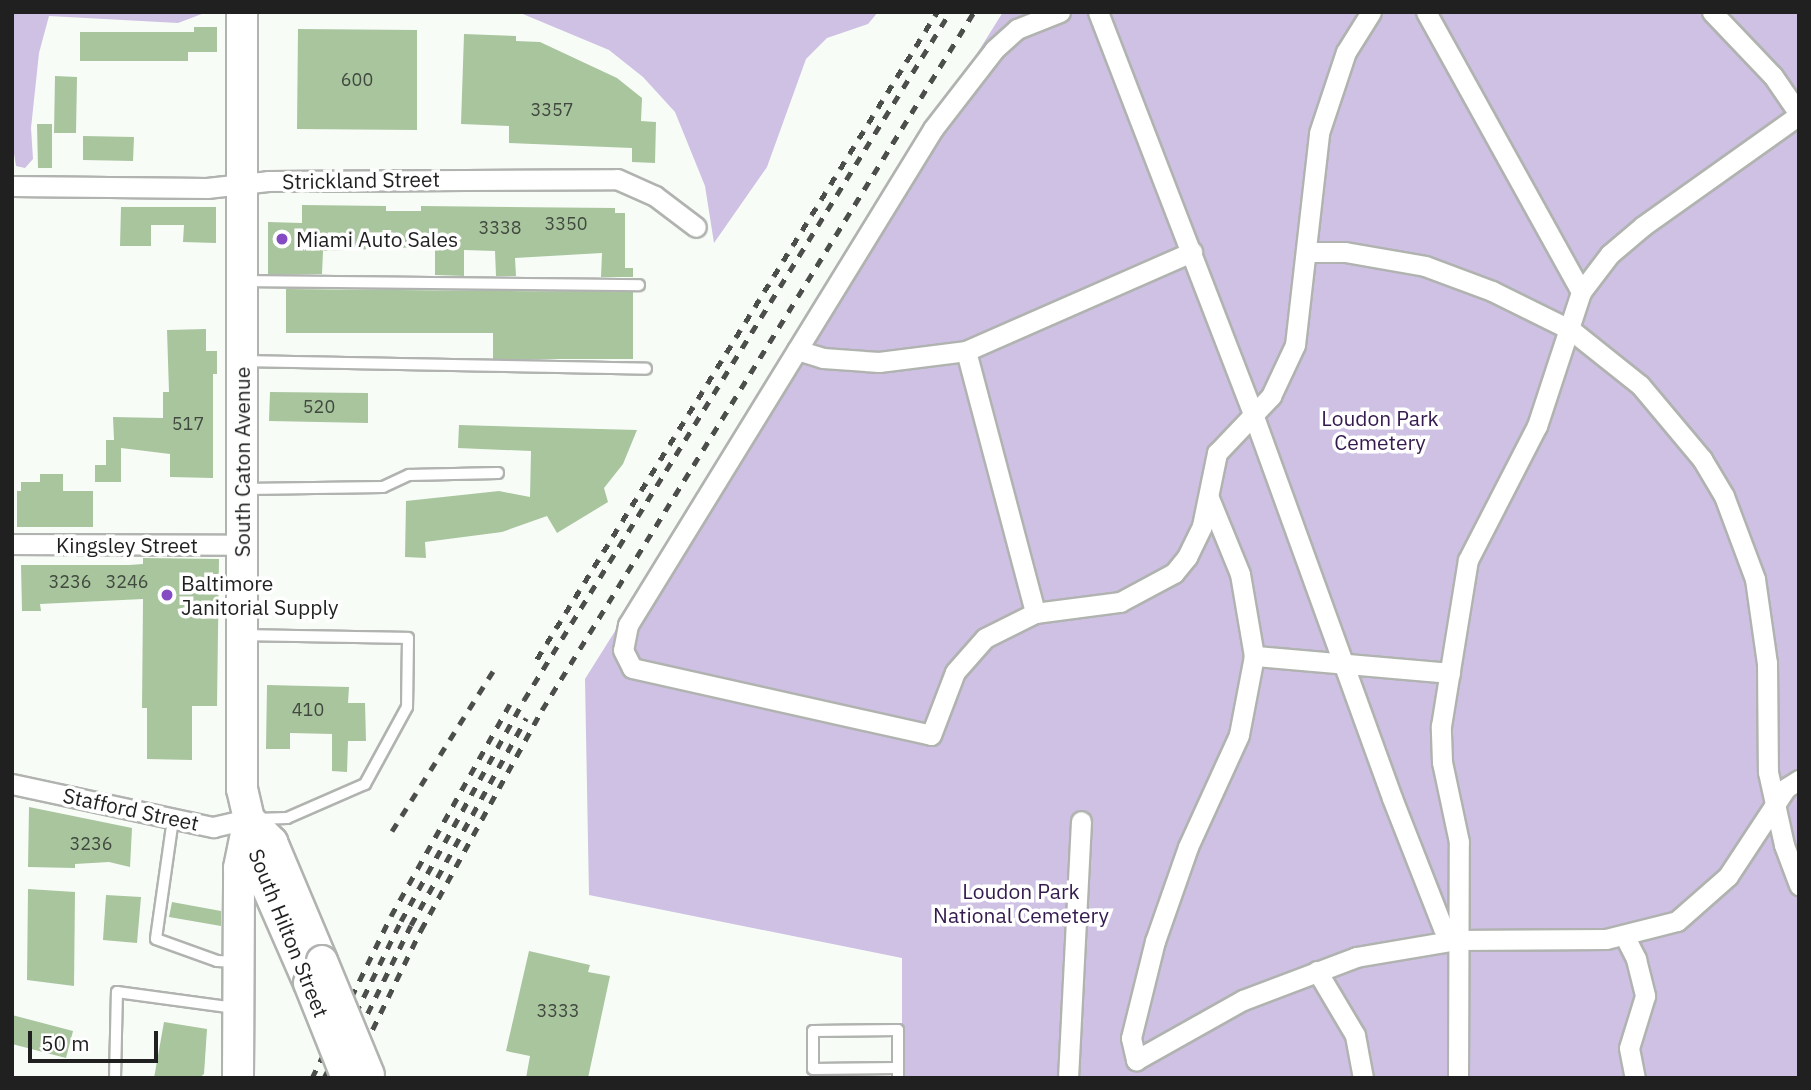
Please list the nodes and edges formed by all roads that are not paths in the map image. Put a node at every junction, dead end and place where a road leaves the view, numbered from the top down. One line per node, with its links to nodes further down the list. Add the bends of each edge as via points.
1 (242, 12): 8 (main road, South Caton Avenue)
2 (1060, 12): 17 (street, via 1017,29 977,70 933,129)
3 (1098, 12): 11 (street)
4 (1371, 12): 12 (street, via 1346,52 1319,133)
5 (1426, 12): 15 (street)
6 (1712, 12): 7 (street, via 1773,76)
7 (1799, 115): 15 (street, via 1643,226 1610,254)
8 (242, 184): 9 (street, Strickland Street); 10 (street, Strickland Street, via 617,179 646,191); 13 (main road, South Caton Avenue)
9 (12, 186)
10 (696, 227)
11 (1192, 252): 18 (street); 21 (street)
12 (1309, 252): 16 (street, via 1345,252 1426,266 1492,291); 21 (street, via 1295,345 1283,379)
13 (242, 281): 14 (lane); 19 (main road, South Caton Avenue)
14 (639, 285)
15 (1581, 292): 16 (street)
16 (1571, 330): 31 (street, via 1537,426 1468,560); 34 (street, via 1640,385 1702,458 1724,496 1755,579 1762,620 1767,663 1766,744)
17 (797, 350): 18 (street, via 823,358 879,362); 27 (street, via 628,625 623,650 632,668 931,735 946,690 968,654 1006,624)
18 (966, 351): 27 (street)
19 (242, 361): 20 (lane); 23 (main road, South Caton Avenue)
20 (646, 369)
21 (1253, 414): 24 (street, via 1217,453); 30 (street)
22 (498, 473): 23 (lane, via 409,475 383,487)
23 (242, 489): 26 (main road, South Caton Avenue)
24 (1207, 494): 27 (street, via 1207,512 1196,541 1181,565 1158,585 1120,603); 29 (street, via 1240,574)
25 (12, 544): 26 (street, Kingsley Street)
26 (242, 545): 28 (main road, South Caton Avenue)
27 (1035, 613)
28 (242, 635): 36 (main road, South Caton Avenue, via 242,789); 36 (lane, via 408,638 407,707 365,784 287,817)
29 (1254, 656): 30 (street); 44 (street, via 1239,735 1188,847 1152,953 1131,1038)
30 (1346, 665): 31 (street); 40 (street, via 1443,928)
31 (1450, 673): 40 (street, via 1441,726 1443,762 1460,842)
32 (1799, 780): 34 (street, via 1786,788)
33 (12, 784): 35 (street, Stafford Street)
34 (1774, 807): 38 (street); 39 (street, via 1759,835 1703,902 1676,921)
35 (173, 819): 36 (street, Stafford Street, via 213,828); 41 (lane, via 156,939 217,961)
36 (249, 820): 41 (main road, South Caton Avenue, via 239,868); 46 (main road, South Hilton Street, bridge, via 272,842 316,972)
37 (1080, 821): 49 (street)
38 (1799, 885)
39 (1625, 937): 40 (street); 52 (street, via 1645,996 1629,1048)
40 (1455, 940): 42 (street, via 1356,957); 51 (street)
41 (239, 962): 43 (main road, South Caton Avenue)
42 (1317, 971): 44 (street, via 1243,1000); 50 (street, via 1354,1035)
43 (239, 1009): 47 (lane, via 117,992); 48 (main road, South Caton Avenue)
44 (1134, 1069)
45 (898, 1073): 45 (lane, via 898,1030 813,1031 814,1069)
46 (362, 1077)
47 (115, 1078)
48 (238, 1078)
49 (1068, 1078)
50 (1363, 1078)
51 (1458, 1078)
52 (1635, 1078)

